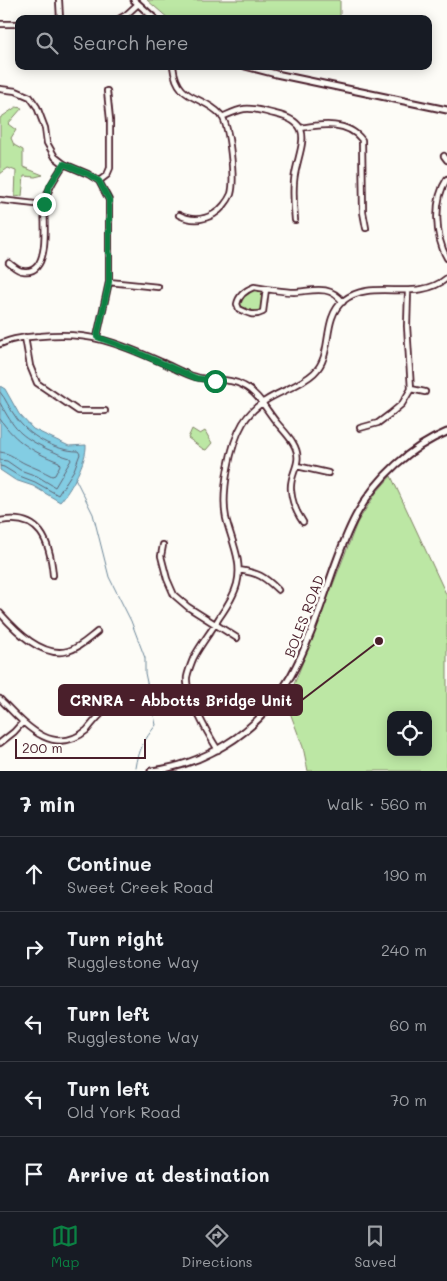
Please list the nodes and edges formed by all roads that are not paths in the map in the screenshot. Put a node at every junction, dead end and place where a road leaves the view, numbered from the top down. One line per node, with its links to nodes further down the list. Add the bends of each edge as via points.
1 (59, 0): 3 (street)
2 (136, 2): 4 (street); 5 (street)
3 (60, 15)
4 (126, 15)
5 (151, 15)
6 (0, 24): 7 (street)
7 (15, 24)
8 (174, 70): 13 (street, via 177,84 188,96 213,108)
9 (260, 70): 12 (street)
10 (0, 89): 15 (street, via 30,97 42,119 47,143 55,157)
11 (107, 91): 17 (street, via 110,168)
12 (447, 110)
13 (222, 117): 14 (street, via 244,108 287,117); 20 (street, via 231,162 231,194 218,212 208,217 197,220)
14 (301, 128): 21 (street, via 301,150 295,175); 22 (street, via 325,124 352,130 362,140)
15 (64, 164): 17 (street); 19 (street, via 50,185)
16 (447, 179): 23 (street, via 438,199 438,236)
17 (99, 181): 26 (street, via 109,200)
18 (0, 200): 19 (street)
19 (44, 204): 24 (street, via 41,264 31,271 22,271)
20 (179, 215)
21 (295, 220)
22 (366, 228)
23 (447, 258)
24 (9, 263)
25 (447, 278): 29 (street, via 428,288)
26 (109, 282): 27 (street); 32 (street)
27 (158, 288)
28 (266, 289): 28 (street, via 248,289 238,300 239,308 258,315 262,312); 30 (street, via 293,292 325,290)
29 (408, 291): 30 (street, via 371,290 357,293); 34 (street)
30 (343, 302): 36 (street, via 333,314 323,360 314,373)
31 (25, 337): 32 (street, via 62,334); 33 (street); 37 (street, via 37,383 78,411)
32 (97, 337): 36 (street, via 196,378 234,381)
33 (0, 344)
34 (411, 389): 35 (street); 38 (street, via 402,404 390,414 378,423)
35 (425, 392)
36 (262, 403): 40 (street, via 293,443 298,454); 45 (street, via 240,430 224,497)
37 (105, 411)
38 (360, 428)
39 (447, 432): 56 (street, BOLES ROAD, via 408,455 368,497 341,551 303,652 288,682 251,727)
40 (298, 466): 41 (street); 43 (street, via 292,476 291,489 295,509)
41 (328, 473)
42 (0, 521): 46 (street, via 20,520 37,526 45,540)
43 (303, 522)
44 (163, 545): 49 (street, via 161,556 174,595)
45 (239, 570): 47 (street, via 265,577); 49 (street, via 237,586)
46 (52, 575)
47 (278, 590)
48 (0, 613): 50 (street, via 32,643 46,651 69,651)
49 (216, 624): 51 (street); 56 (street, via 193,660 187,678 190,699)
50 (97, 632)
51 (237, 638)
52 (0, 699): 54 (street)
53 (100, 715): 54 (street, via 86,730 63,740 44,738)
54 (23, 722): 55 (street)
55 (0, 743)
56 (218, 750): 57 (street, BOLES ROAD, via 184,764)
57 (151, 771)

